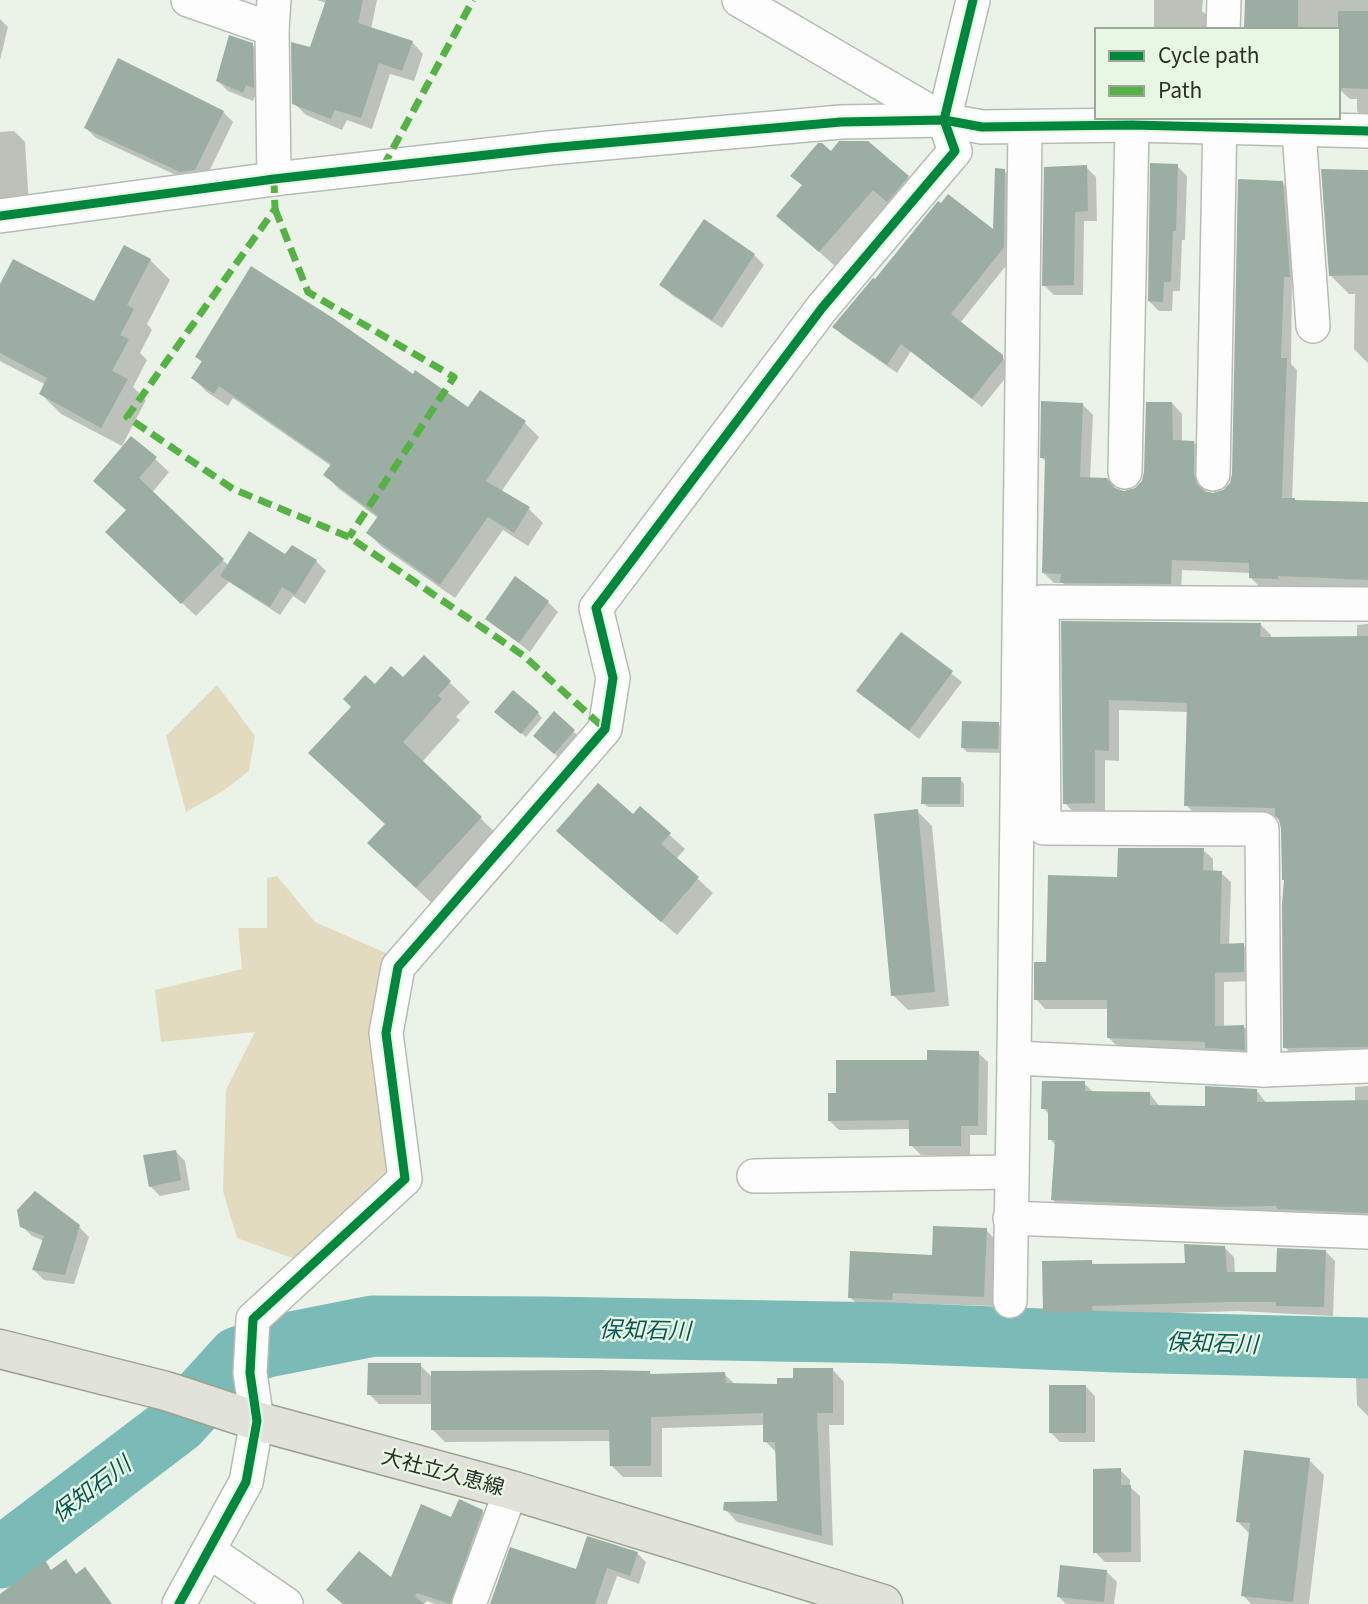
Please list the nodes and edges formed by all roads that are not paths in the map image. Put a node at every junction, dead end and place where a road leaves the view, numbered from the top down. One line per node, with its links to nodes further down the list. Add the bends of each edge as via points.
1 (188, 0): 5 (street)
2 (739, 0): 7 (street)
3 (973, 0): 7 (street)
4 (1224, 0): 6 (street)
5 (273, 15): 13 (street)
6 (1223, 28)
7 (944, 120): 10 (street, via 982,127); 13 (street, via 841,122); 29 (street, via 955,151 822,308 596,608 613,678 605,729 398,967 386,1034 405,1179 253,1320 250,1373)
8 (1219, 123): 9 (street); 11 (street); 17 (street)
9 (1132, 125): 10 (street); 16 (street)
10 (1025, 127): 19 (street)
11 (1299, 131): 12 (street); 15 (street)
12 (1368, 131)
13 (274, 179): 14 (street)
14 (0, 216)
15 (1313, 326)
16 (1125, 472)
17 (1213, 474)
18 (1368, 604): 19 (street, via 1042,602)
19 (1031, 626): 20 (street); 22 (street, via 1044,828 1262,829)
20 (1014, 1058): 22 (street); 23 (street)
21 (1368, 1066): 22 (street)
22 (1264, 1070)
23 (1012, 1172): 24 (street); 25 (street)
24 (754, 1176)
25 (1010, 1218): 26 (street); 27 (street)
26 (1368, 1232)
27 (1010, 1301)
28 (0, 1349): 29 (main road, 大社立久恵線, via 166,1391)
29 (239, 1415): 30 (main road, 大社立久恵線); 31 (street, via 246,1482)
30 (511, 1490): 34 (street); 35 (main road, 大社立久恵線)
31 (209, 1551): 32 (street); 33 (street)
32 (179, 1604)
33 (286, 1604)
34 (469, 1604)
35 (883, 1604)

